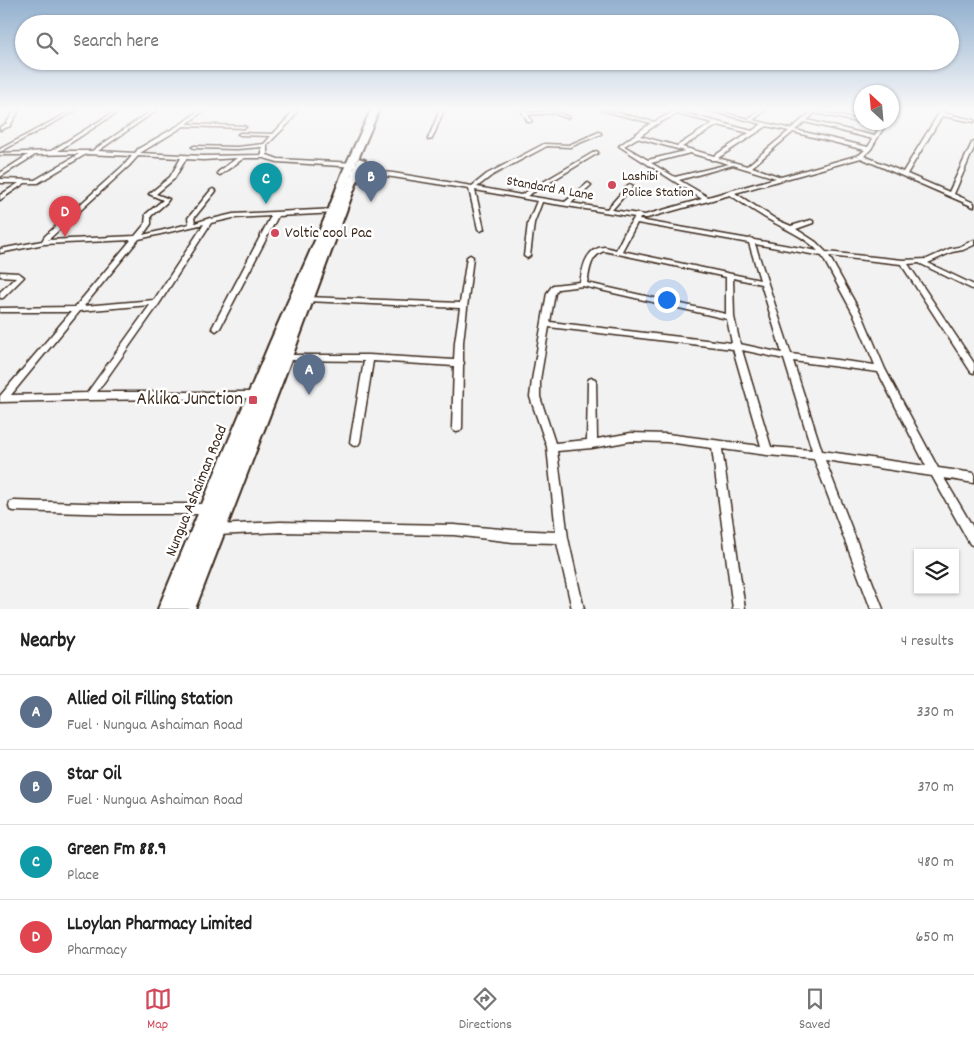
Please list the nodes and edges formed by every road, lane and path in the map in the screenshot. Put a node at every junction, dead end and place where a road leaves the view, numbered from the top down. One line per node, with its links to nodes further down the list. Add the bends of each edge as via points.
1 (25, 138): 28 (street)
2 (75, 138): 29 (street)
3 (113, 138): 25 (street)
4 (159, 138): 30 (street, via 140,150)
5 (271, 138): 18 (street)
6 (364, 138): 39 (main road, Nungua Ashaiman Road)
7 (368, 138): 39 (main road, Nungua Ashaiman Road)
8 (587, 138): 50 (street, via 570,146 546,145 489,175)
9 (632, 138): 37 (street, via 621,146)
10 (644, 138): 21 (street)
11 (693, 138): 21 (street)
12 (745, 138): 36 (street)
13 (784, 138): 40 (street)
14 (827, 138): 22 (street)
15 (876, 138): 22 (street)
16 (925, 138): 43 (street)
17 (974, 143): 53 (street)
18 (265, 144): 20 (street); 32 (street)
19 (194, 147): 20 (street)
20 (241, 148): 34 (street)
21 (678, 148): 27 (street)
22 (869, 149): 33 (street)
23 (35, 152): 28 (street, Standard A Lane); 29 (street, Standard A Lane); 42 (street)
24 (85, 152): 25 (street, Standard A Lane); 29 (street, Standard A Lane); 47 (street, via 38,182)
25 (93, 152): 30 (street, Standard A Lane)
26 (596, 152): 54 (street)
27 (688, 152): 36 (street); 37 (street)
28 (0, 153)
29 (52, 153)
30 (139, 154): 35 (street, Standard A Lane); 71 (street)
31 (242, 156): 32 (street, Standard A Lane); 34 (street, Standard A Lane); 41 (street)
32 (264, 156): 39 (street, Standard A Lane)
33 (861, 156): 43 (street); 46 (street, Standard A Lane)
34 (227, 157): 35 (street, Standard A Lane)
35 (184, 158): 69 (street, via 172,178 152,194 166,200 148,215 148,224)
36 (713, 159): 38 (street)
37 (647, 162): 44 (street)
38 (732, 164): 40 (street); 44 (street)
39 (353, 168): 50 (street, Standard A Lane); 60 (main road, Nungua Ashaiman Road)
40 (748, 168): 46 (street)
41 (220, 173)
42 (0, 175)
43 (904, 175): 53 (street)
44 (675, 179): 57 (street)
45 (0, 180): 47 (street)
46 (782, 180): 52 (street, Standard A Lane)
47 (23, 183): 55 (street)
48 (588, 184): 58 (street)
49 (630, 186): 61 (street)
50 (472, 189): 54 (street, Standard A Lane); 68 (street)
51 (213, 191): 66 (street, via 192,218)
52 (731, 193): 57 (street, Standard A Lane); 67 (street)
53 (951, 196): 59 (street)
54 (521, 197): 56 (street, Standard A Lane)
55 (0, 198)
56 (540, 200): 58 (street, Standard A Lane); 76 (street, via 531,223)
57 (708, 200): 63 (street, Standard A Lane)
58 (566, 204): 61 (street, Standard A Lane)
59 (974, 205)
60 (337, 211): 62 (street); 86 (main road, Nungua Ashaiman Road); 102 (main road, Nungua Ashaiman Road)
61 (608, 212): 63 (street, Standard A Lane)
62 (276, 213): 64 (street); 93 (street)
63 (636, 219): 70 (street); 74 (street)
64 (210, 220): 66 (street); 87 (street)
65 (811, 222): 67 (street)
66 (192, 225): 69 (street)
67 (790, 228): 75 (street, via 818,245)
68 (482, 229)
69 (136, 238): 71 (street); 89 (street)
70 (751, 240): 75 (street); 82 (street)
71 (44, 242): 73 (street)
72 (974, 242): 79 (street)
73 (0, 251)
74 (618, 252): 81 (street); 83 (street, via 604,249 591,254)
75 (824, 254): 78 (street); 99 (street, via 859,316)
76 (527, 256)
77 (470, 257): 88 (street)
78 (903, 262): 79 (street); 100 (street)
79 (921, 262): 84 (street)
80 (0, 274): 85 (street, via 20,277)
81 (729, 276): 82 (street); 91 (street)
82 (765, 283): 96 (street)
83 (583, 284): 91 (street); 92 (street, via 556,287 551,293)
84 (974, 288)
85 (0, 296)
86 (307, 299): 88 (street); 95 (main road, Nungua Ashaiman Road)
87 (156, 302): 89 (street); 103 (street)
88 (462, 306): 98 (street)
89 (79, 309): 90 (street); 104 (street)
90 (0, 310)
91 (730, 317): 94 (street)
92 (546, 324): 94 (street); 109 (street, via 535,397)
93 (216, 328)
94 (735, 346): 96 (street); 110 (street)
95 (285, 357): 97 (street); 116 (main road, Nungua Ashaiman Road)
96 (788, 357): 99 (street); 111 (street)
97 (369, 358): 98 (street); 106 (street)
98 (460, 363): 105 (street)
99 (881, 369): 112 (street)
100 (974, 370)
101 (592, 382): 107 (street)
102 (255, 395): 103 (street); 115 (main road, Nungua Ashaiman Road)
103 (90, 396): 104 (street)
104 (2, 399)
105 (457, 428)
106 (355, 442)
107 (592, 444): 108 (street, via 631,437); 109 (street)
108 (716, 444): 110 (street); 122 (street)
109 (552, 447): 117 (street)
110 (767, 451): 111 (street)
111 (818, 455): 112 (street); 123 (street)
112 (934, 471): 113 (street); 118 (street)
113 (974, 478)
114 (14, 506): 115 (street)
115 (209, 509): 119 (main road, Nungua Ashaiman Road)
116 (215, 530): 117 (street, via 280,526 444,530); 120 (main road, Nungua Ashaiman Road)
117 (562, 538): 121 (street)
118 (974, 540)
119 (169, 609)
120 (184, 609)
121 (578, 609)
122 (738, 609)
123 (877, 609)

